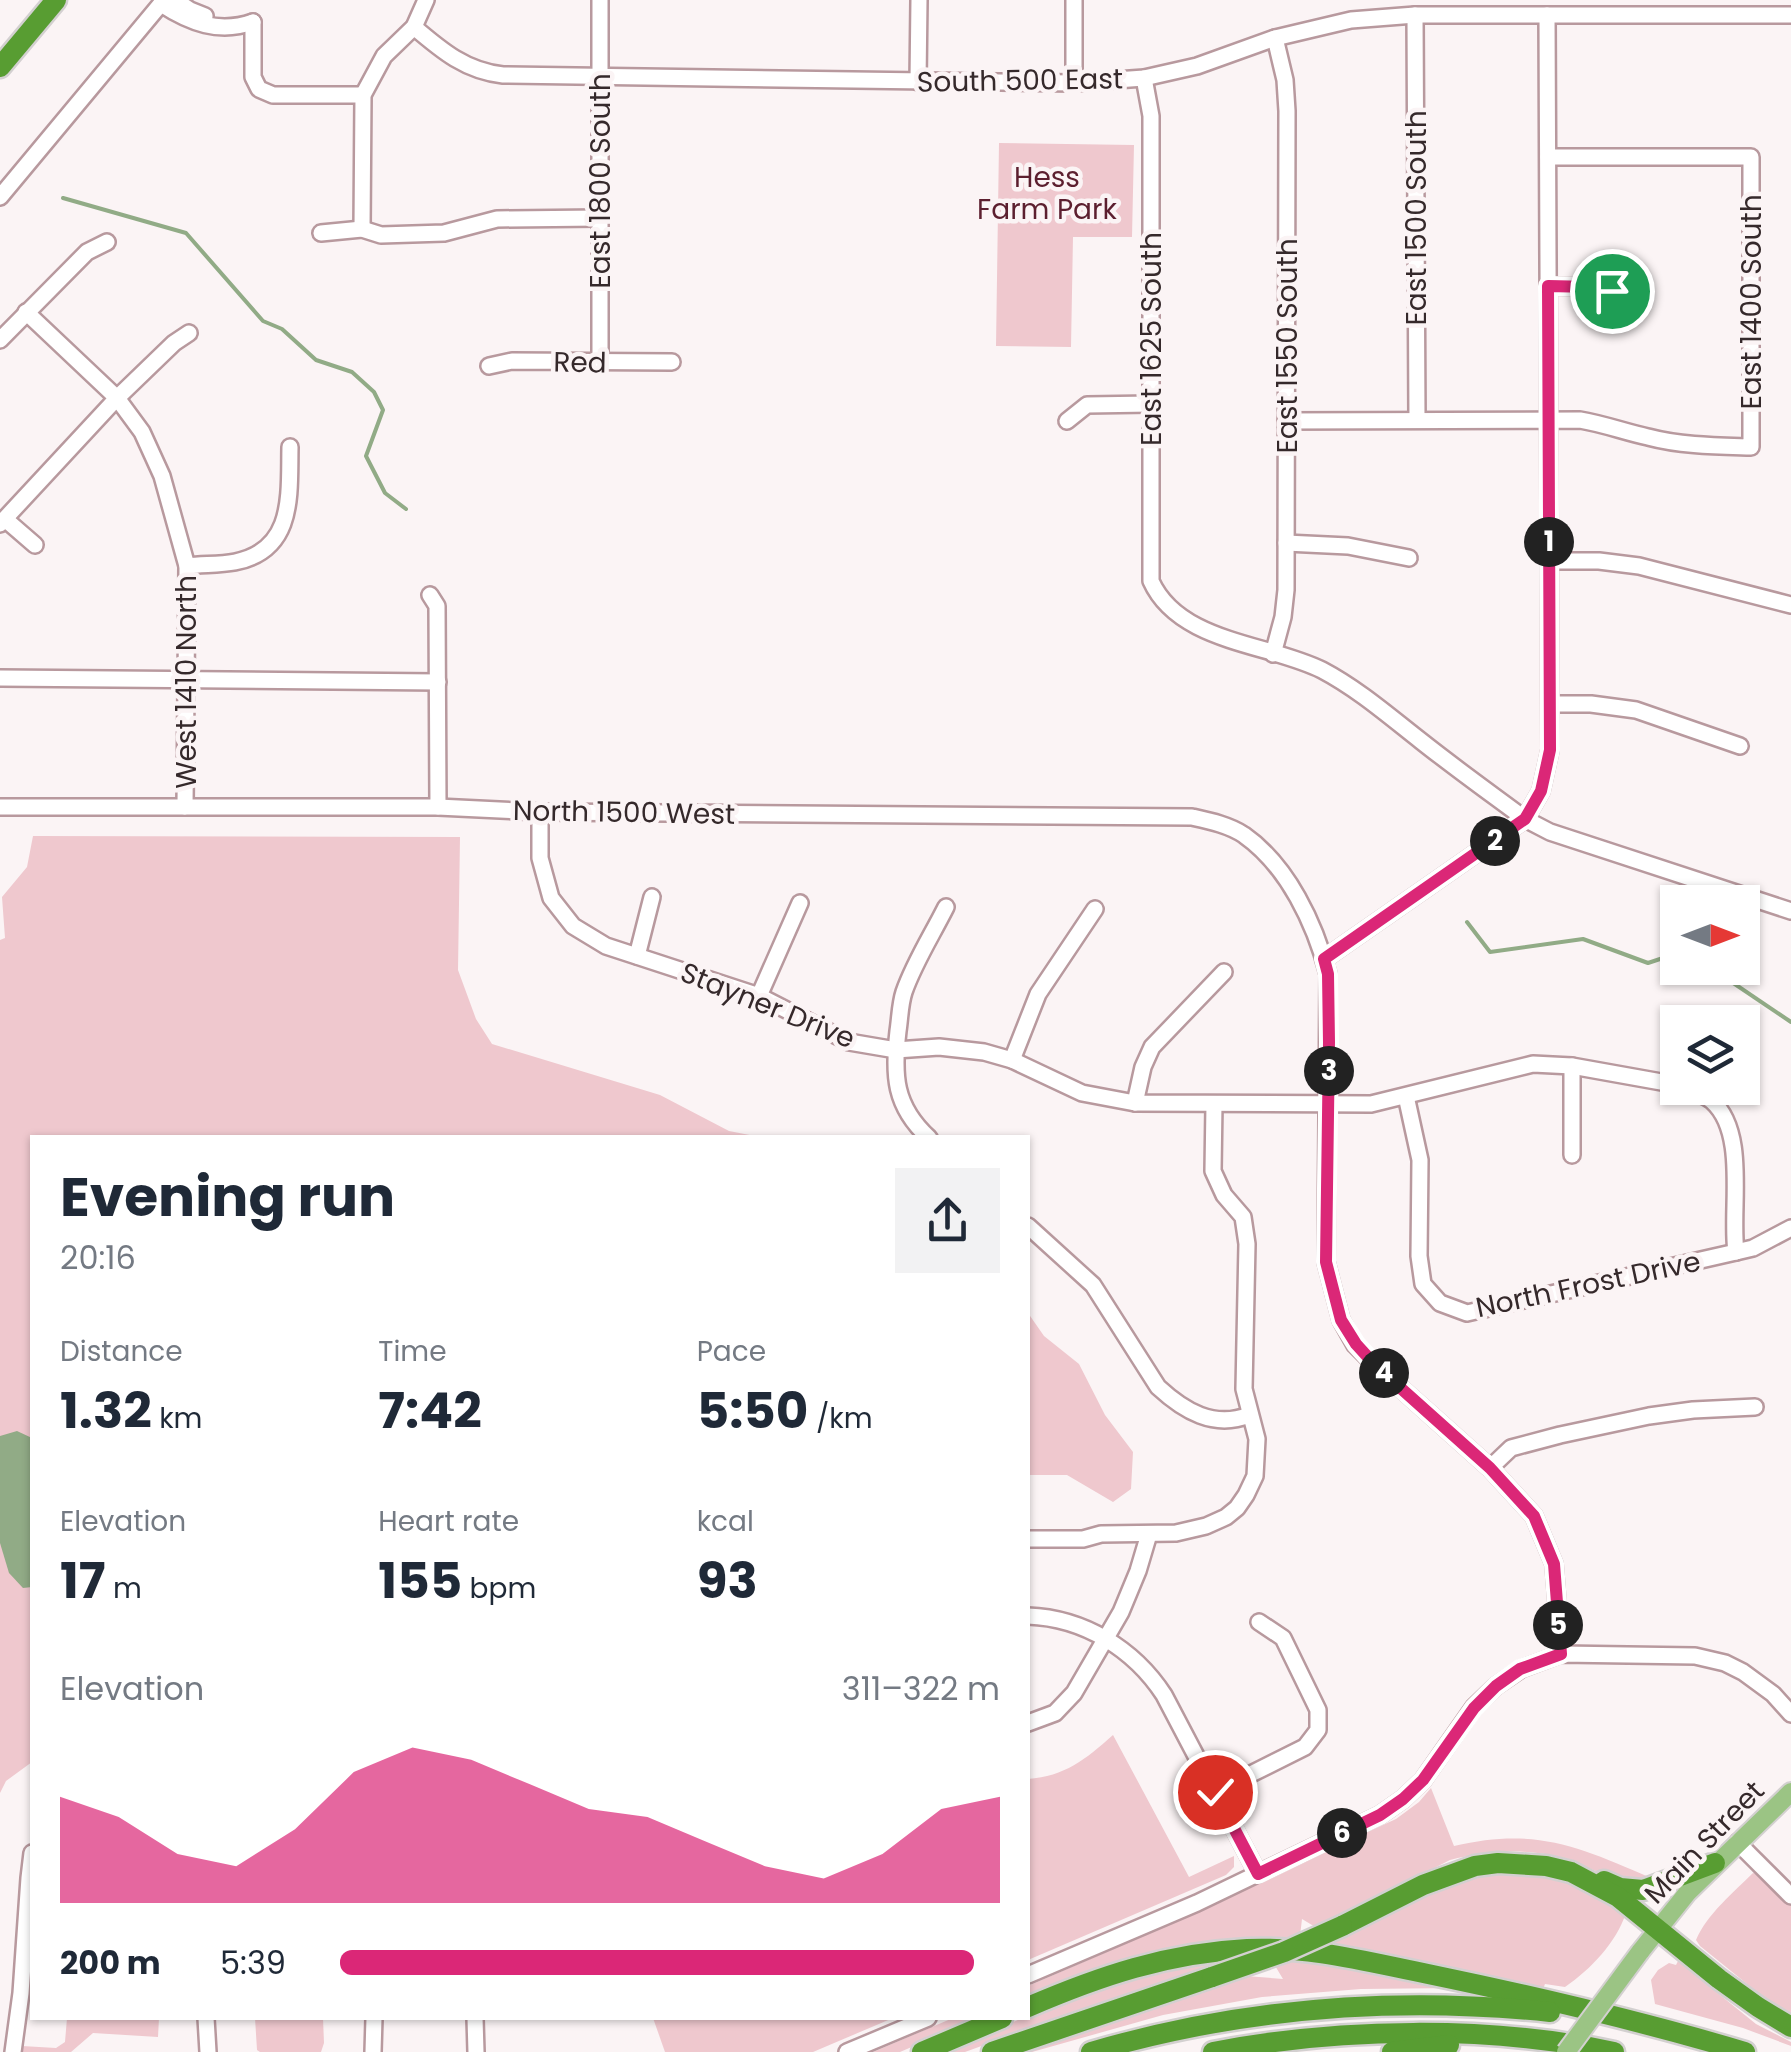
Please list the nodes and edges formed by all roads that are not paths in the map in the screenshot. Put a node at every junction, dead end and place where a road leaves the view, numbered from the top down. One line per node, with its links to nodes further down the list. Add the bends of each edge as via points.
1 (56, 0): 13 (highway)
2 (426, 0): 11 (street)
3 (600, 0): 14 (street, East 1800 South)
4 (919, 0): 16 (street)
5 (1074, 0): 17 (street)
6 (166, 1): 18 (street, via 204,26 253,22 252,77 259,90); 20 (street)
7 (1725, 8): 9 (street, South 500 East); 10 (street, South 500 East)
8 (1415, 16): 9 (street, South 500 East); 12 (street, South 500 East, via 1351,20); 36 (street, East 1500 South)
9 (1547, 16): 19 (street)
10 (1791, 16)
11 (414, 28): 14 (street, South 500 East, via 482,73); 18 (street, via 384,56)
12 (1275, 38): 15 (street, South 500 East); 38 (street, East 1550 South, via 1287,112)
13 (0, 67)
14 (600, 76): 16 (street, South 500 East); 21 (street, East 1800 South)
15 (1144, 78): 17 (street, South 500 East); 34 (street, East 1625 South, via 1152,116)
16 (918, 82): 17 (street, South 500 East)
17 (1074, 83)
18 (363, 95): 22 (street)
19 (1548, 158): 25 (street); 35 (street, East 1400 South, via 1751,157 1751,447 1700,445)
20 (0, 197)
21 (599, 218): 22 (street, via 497,220 444,234); 30 (street, East 1800 South)
22 (362, 229): 23 (street)
23 (321, 233)
24 (107, 242): 27 (street, via 86,252)
25 (1548, 286): 26 (street); 35 (street)
26 (1612, 291)
27 (26, 312): 29 (street); 33 (street, West 1410 North)
28 (189, 333): 33 (street)
29 (0, 340)
30 (600, 362): 31 (street, Red); 32 (street, Red, via 512,360)
31 (672, 362)
32 (489, 366)
33 (117, 398): 40 (street); 45 (street, West 1410 North, via 162,476)
34 (1152, 404): 37 (street, via 1087,405); 48 (street, East 1625 South, via 1152,581 1160,599 1185,620)
35 (1549, 419): 36 (street); 44 (street)
36 (1417, 420): 38 (street)
37 (1067, 421)
38 (1286, 422): 41 (street, East 1550 South)
39 (290, 447): 45 (street, via 283,527 265,550 237,561)
40 (2, 522): 42 (street)
41 (1286, 543): 43 (street); 48 (street, East 1550 South, via 1284,617)
42 (35, 545)
43 (1409, 558)
44 (1550, 561): 47 (street, via 1638,566); 52 (street)
45 (187, 566): 50 (street, West 1410 North)
46 (430, 595): 51 (street, via 437,606)
47 (1791, 605)
48 (1273, 654): 58 (street, via 1354,688)
49 (0, 678): 50 (street)
50 (187, 680): 51 (street); 55 (street, West 1410 North)
51 (438, 682): 56 (street)
52 (1550, 704): 53 (street, via 1636,710); 58 (street, via 1550,750 1541,791)
53 (1740, 746)
54 (0, 807): 55 (street, North 1500 West)
55 (186, 807): 56 (street, North 1500 West)
56 (438, 807): 57 (street, North 1500 West)
57 (540, 812): 64 (street, Stayner Drive, via 540,858 551,898 573,926); 65 (street, North 1500 West, via 1192,817 1244,835 1271,860 1295,893)
58 (1525, 819): 63 (street); 65 (street)
59 (652, 898): 64 (street)
60 (800, 904): 67 (street)
61 (946, 907): 68 (street, via 903,994)
62 (1096, 909): 69 (street, via 1038,994)
63 (1791, 912)
64 (637, 956): 67 (street, Stayner Drive)
65 (1324, 959): 73 (street)
66 (1224, 972): 74 (street, via 1152,1047)
67 (759, 996): 68 (street, Stayner Drive, via 849,1042)
68 (896, 1050): 69 (street, Stayner Drive, via 959,1048); 77 (street, via 903,1104)
69 (1012, 1060): 74 (street, Stayner Drive, via 1082,1093)
70 (1572, 1066): 71 (street, Stayner Drive); 72 (street, Stayner Drive, via 1533,1064); 78 (street)
71 (1660, 1082)
72 (1406, 1096): 73 (street, Stayner Drive, via 1371,1104); 81 (street, North Frost Drive, via 1420,1160 1419,1256 1424,1284 1440,1302 1468,1313)
73 (1328, 1102): 75 (street, Stayner Drive); 84 (street, via 1326,1262 1341,1320 1376,1366)
74 (1135, 1103): 75 (street, Stayner Drive)
75 (1214, 1104): 83 (street, via 1214,1171 1243,1217 1247,1244)
76 (1715, 1105): 81 (street, Stayner Drive, via 1732,1132)
77 (926, 1135)
78 (1572, 1155)
79 (1030, 1228): 83 (street, via 1093,1284 1172,1401 1206,1418)
80 (1791, 1228): 81 (street, North Frost Drive)
81 (1736, 1252)
82 (1756, 1407): 84 (street, via 1649,1416 1560,1435 1511,1448)
83 (1249, 1414): 85 (street, via 1257,1440 1256,1476 1236,1508 1206,1526)
84 (1490, 1468): 90 (street, via 1534,1516 1554,1564)
85 (1148, 1534): 86 (street); 89 (street, via 1132,1586)
86 (1030, 1540)
87 (1030, 1616): 89 (street)
88 (1258, 1622): 93 (street, via 1283,1638 1318,1710 1318,1730 1304,1747)
89 (1105, 1638): 92 (street, via 1074,1693 1055,1713); 93 (street, via 1149,1673)
90 (1561, 1654): 91 (street, via 1676,1654 1724,1663 1773,1694); 97 (street, via 1496,1686 1403,1799)
91 (1791, 1714)
92 (1030, 1722)
93 (1215, 1792): 97 (street)
94 (1791, 1792): 95 (main road, Main Street)
95 (1738, 1842): 96 (main road, Main Street); 100 (street)
96 (1715, 1864): 98 (highway, via 1643,1890); 101 (main road, Main Street)
97 (1258, 1874): 102 (street)
98 (1578, 1876): 101 (highway); 117 (highway, bridge, via 1520,1863 1475,1866 1422,1884 1284,1952)
99 (30, 1878): 111 (street)
100 (1791, 1896)
101 (1656, 1930): 109 (highway); 121 (main road, Main Street, bridge)
102 (1030, 1974)
103 (1030, 2005): 110 (highway, via 1115,1972 1178,1956 1250,1949 1363,1960)
104 (206, 2020): 112 (street)
105 (374, 2020): 113 (street)
106 (476, 2020): 114 (street)
107 (923, 2020): 115 (street)
108 (997, 2020): 116 (highway)
109 (1790, 2026)
110 (1660, 2029): 118 (highway, via 1494,2006 1373,2005 1264,2014); 123 (highway)
111 (13, 2052)
112 (208, 2052)
113 (374, 2052)
114 (476, 2052)
115 (847, 2052)
116 (922, 2052)
117 (992, 2052)
118 (1092, 2052)
119 (1213, 2052): 122 (highway, via 1396,2033 1518,2038)
120 (1392, 2052): 121 (highway, via 1476,2045)
121 (1568, 2052)
122 (1614, 2052)
123 (1745, 2052)

